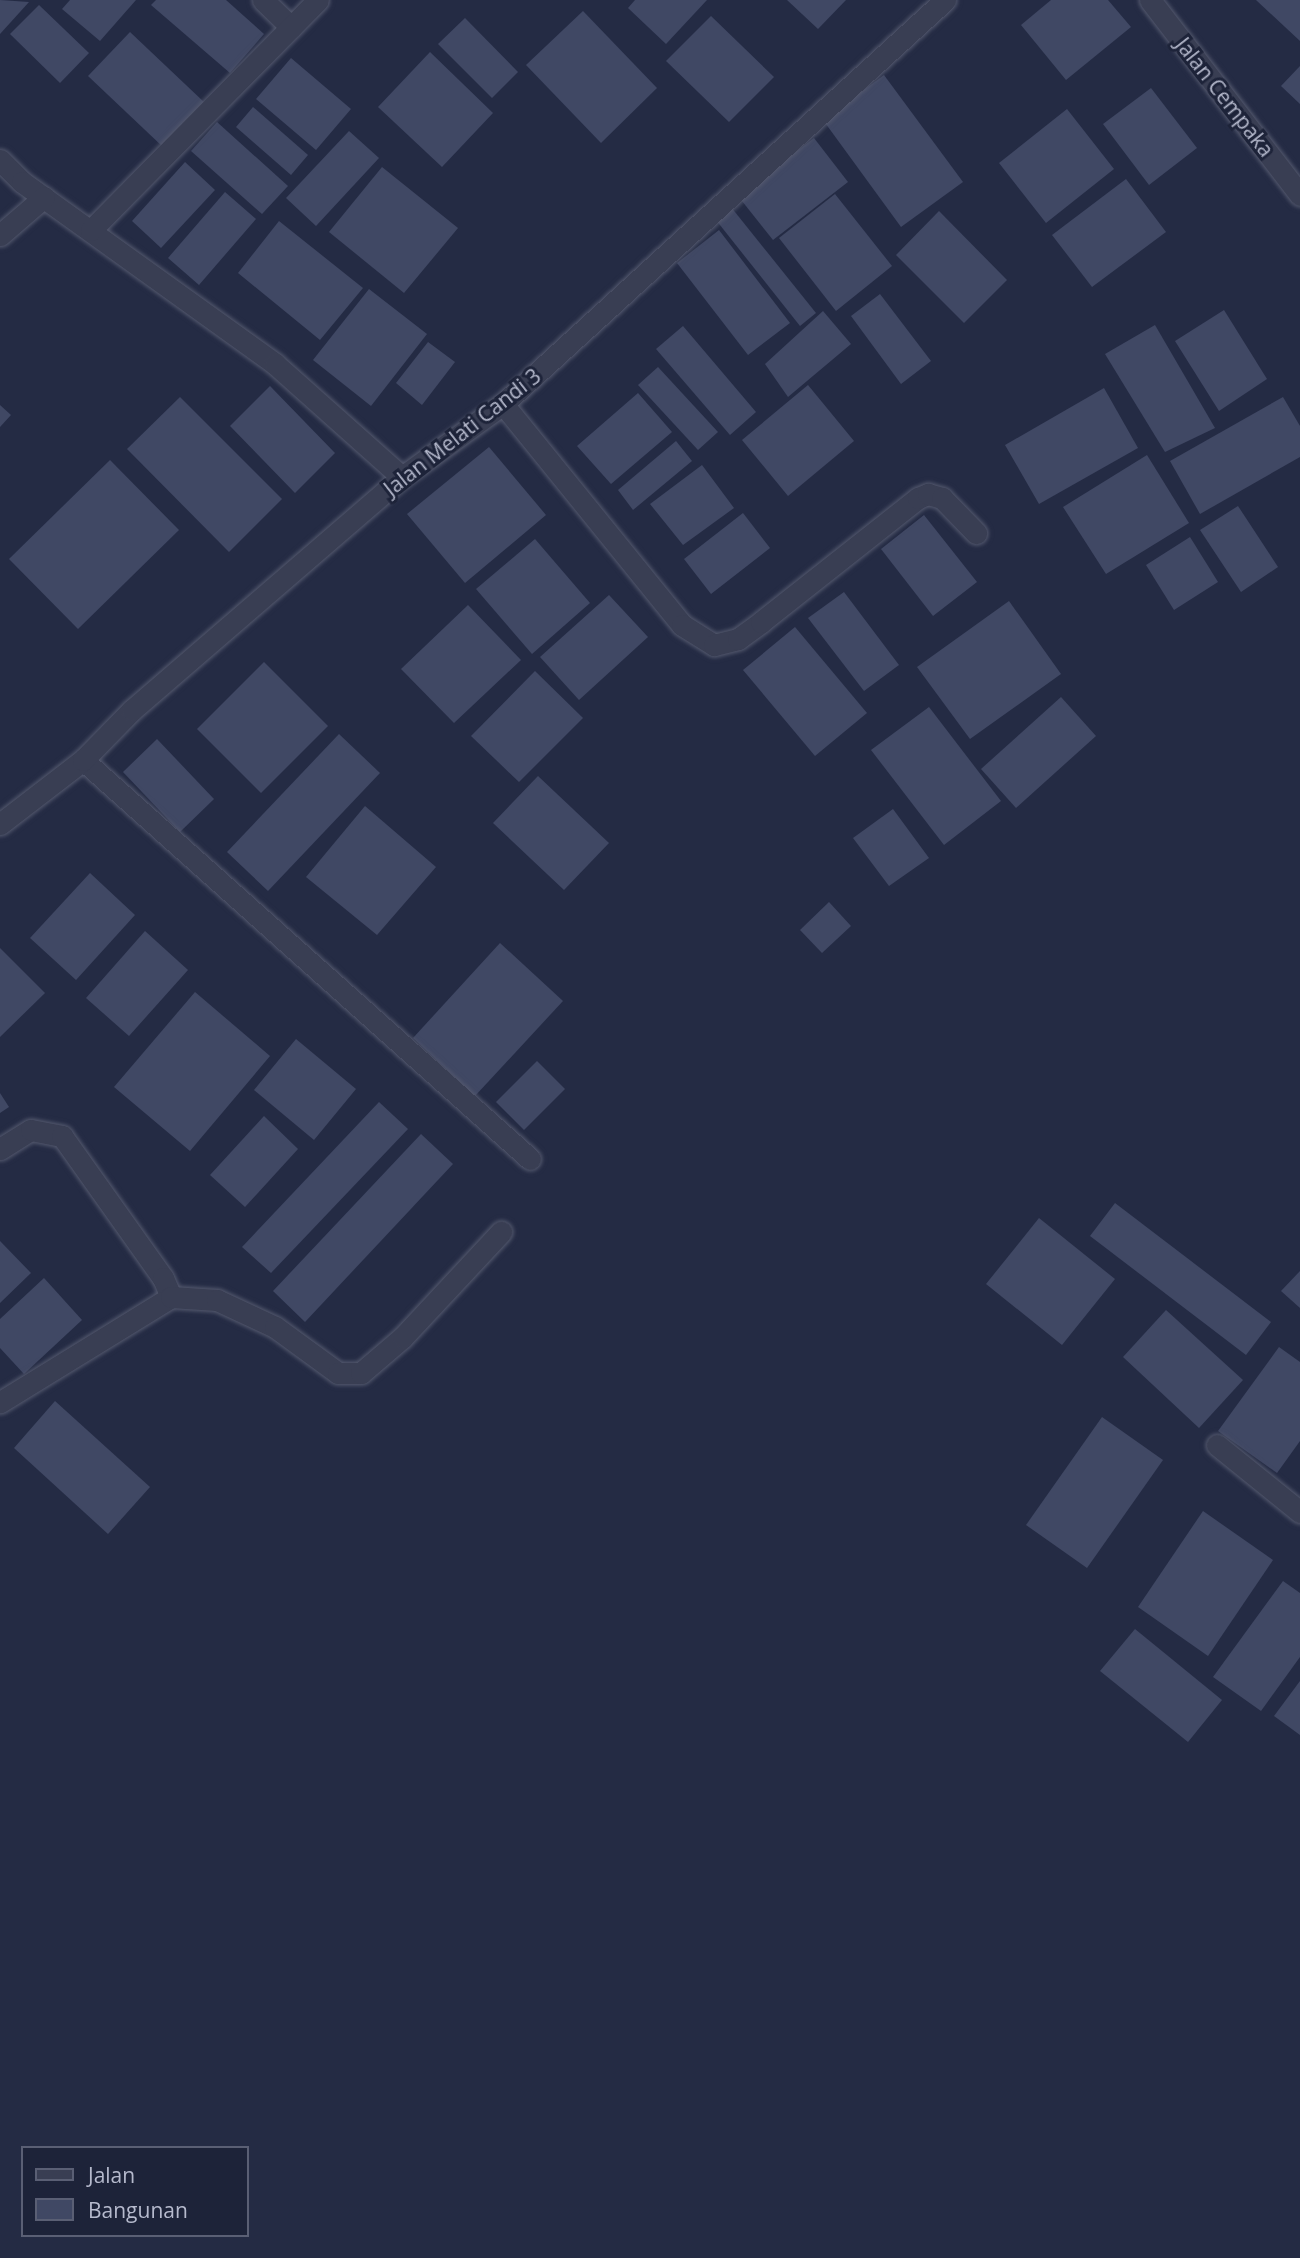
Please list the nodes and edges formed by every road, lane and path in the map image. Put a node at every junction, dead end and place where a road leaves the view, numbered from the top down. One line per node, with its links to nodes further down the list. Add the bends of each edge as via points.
1 (263, 0): 5 (street)
2 (318, 0): 5 (street)
3 (945, 0): 11 (street, Jalan Melati Candi 3)
4 (1150, 0): 7 (street, Jalan Cempaka)
5 (291, 27): 9 (street)
6 (0, 160): 8 (street)
7 (1300, 195)
8 (44, 197): 9 (street); 10 (street)
9 (91, 230): 12 (street, via 275,365)
10 (0, 235)
11 (503, 404): 12 (street, Jalan Melati Candi 3); 13 (street, via 682,625 714,645 738,639 918,498 928,494 942,498)
12 (402, 477): 14 (street, Jalan Melati Candi 3, via 132,710)
13 (975, 533)
14 (83, 760): 15 (street, Jalan Melati Candi 3); 17 (street)
15 (0, 824)
16 (0, 1149): 19 (street, via 31,1130 62,1136 163,1278)
17 (530, 1159)
18 (501, 1233): 19 (street, via 403,1337 361,1373 338,1373 275,1327 217,1300)
19 (171, 1297): 20 (street)
20 (0, 1402)
21 (1217, 1445): 22 (street)
22 (1300, 1512)

